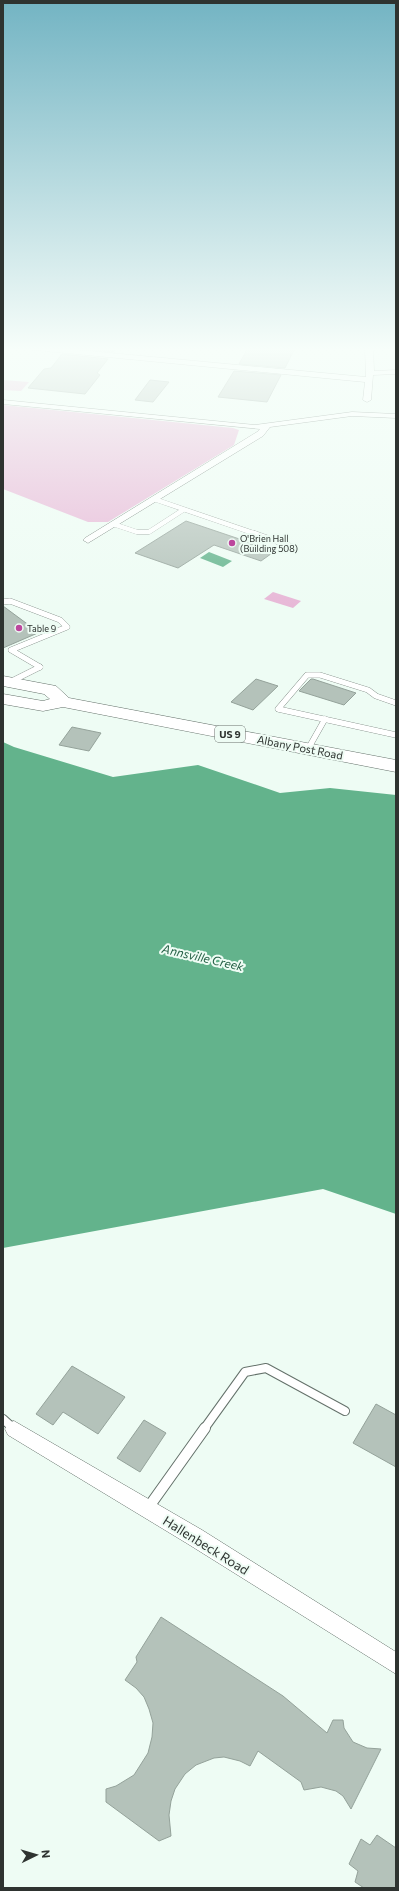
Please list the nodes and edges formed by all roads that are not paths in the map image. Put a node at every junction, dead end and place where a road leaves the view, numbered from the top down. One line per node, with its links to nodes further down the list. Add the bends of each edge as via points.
1 (242, 436): 3 (street)
2 (256, 436): 3 (street)
3 (242, 444): 4 (street)
4 (154, 499): 5 (lane); 6 (street)
5 (183, 510): 6 (lane, via 149,532 137,532); 8 (lane)
6 (113, 524): 7 (street)
7 (88, 540)
8 (292, 547)
9 (3, 602): 10 (lane, via 10,602 60,620 66,627 11,650 40,667)
10 (7, 681): 12 (highway, Albany Post Road / US 9, via 50,690)
11 (3, 699): 12 (highway, Albany Post Road / US 9, via 43,706)
12 (63, 702): 16 (highway, Albany Post Road / US 9)
13 (396, 703): 14 (lane, via 376,696 368,690 320,674 307,675 278,709)
14 (325, 719): 15 (lane); 16 (lane)
15 (396, 735)
16 (308, 749): 17 (highway, Albany Post Road / US 9)
17 (396, 766)
18 (345, 1412): 20 (lane, via 266,1368 246,1372)
19 (9, 1424): 20 (street, Hallenbeck Road)
20 (148, 1509): 21 (street, Hallenbeck Road)
21 (396, 1664)

